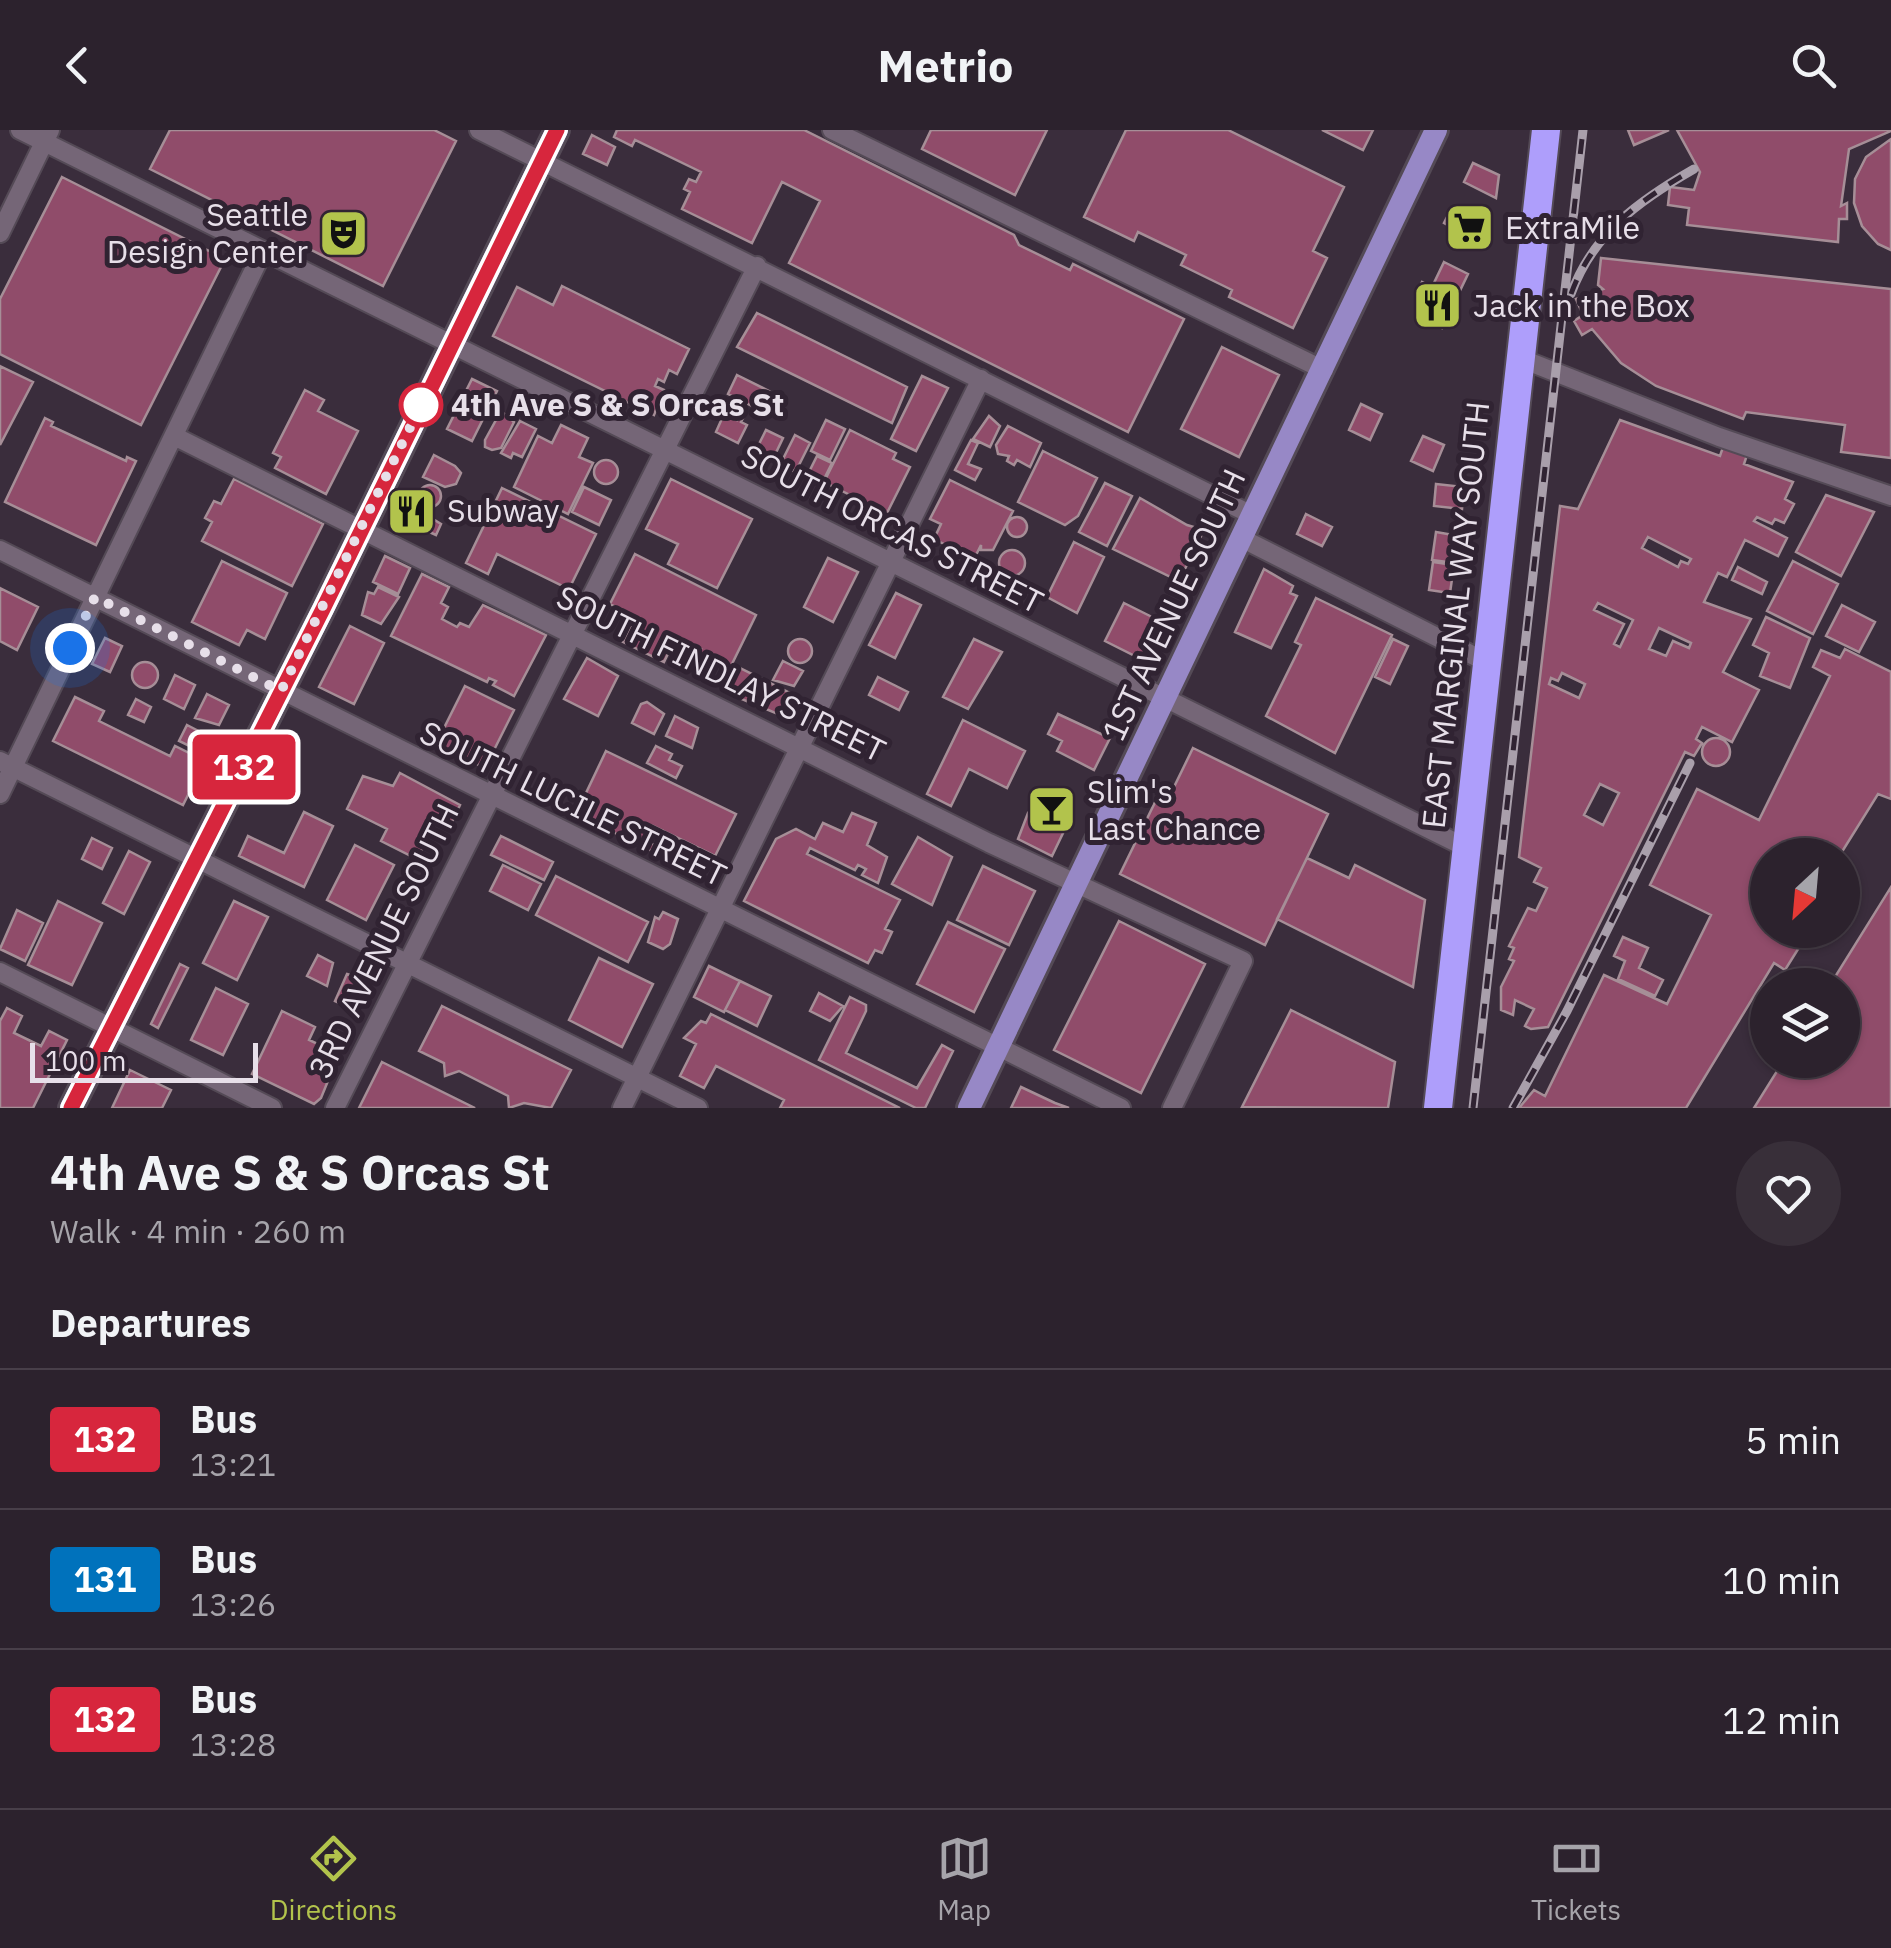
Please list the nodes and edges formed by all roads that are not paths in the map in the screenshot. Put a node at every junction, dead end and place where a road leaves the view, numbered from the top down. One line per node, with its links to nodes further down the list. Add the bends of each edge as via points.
1 (20, 130): 7 (street, SOUTH ORCAS STREET)
2 (479, 130): 8 (street)
3 (557, 130): 8 (main road)
4 (832, 130): 14 (street)
5 (1436, 130): 14 (main road, 1ST AVENUE SOUTH)
6 (1546, 130): 13 (highway, EAST MARGINAL WAY SOUTH)
7 (47, 136): 9 (street); 10 (street, SOUTH ORCAS STREET)
8 (542, 161): 11 (street); 12 (main road)
9 (0, 233)
10 (263, 251): 12 (street, SOUTH ORCAS STREET); 16 (street)
11 (757, 266): 15 (street); 17 (street, 3RD AVENUE SOUTH)
12 (452, 344): 17 (street, SOUTH ORCAS STREET); 20 (main road)
13 (1518, 357): 18 (street); 26 (highway, EAST MARGINAL WAY SOUTH)
14 (1324, 370): 19 (main road, 1ST AVENUE SOUTH)
15 (981, 380): 19 (street); 23 (street)
16 (174, 436): 20 (street, SOUTH FINDLAY STREET); 24 (street)
17 (664, 448): 23 (street, SOUTH ORCAS STREET); 25 (street, 3RD AVENUE SOUTH)
18 (1891, 496)
19 (1252, 515): 21 (main road, 1ST AVENUE SOUTH)
20 (361, 531): 25 (street, SOUTH FINDLAY STREET); 27 (main road)
21 (1241, 538): 26 (street); 28 (main road, 1ST AVENUE SOUTH)
22 (0, 550): 24 (street, SOUTH LUCILE STREET)
23 (891, 562): 28 (street, SOUTH ORCAS STREET); 29 (street)
24 (95, 597): 27 (street, SOUTH LUCILE STREET); 30 (street)
25 (572, 634): 29 (street, SOUTH FINDLAY STREET); 32 (street, 3RD AVENUE SOUTH)
26 (1490, 664): 33 (highway, EAST MARGINAL WAY SOUTH)
27 (281, 691): 32 (street, SOUTH LUCILE STREET); 34 (main road)
28 (1165, 701): 33 (street, SOUTH ORCAS STREET); 35 (main road, 1ST AVENUE SOUTH)
29 (800, 746): 35 (street, SOUTH FINDLAY STREET); 36 (street)
30 (6, 764): 31 (street); 34 (street)
31 (0, 794)
32 (490, 796): 36 (street, SOUTH LUCILE STREET); 37 (street, 3RD AVENUE SOUTH)
33 (1468, 848): 50 (highway, EAST MARGINAL WAY SOUTH)
34 (196, 856): 37 (street); 39 (main road)
35 (1078, 882): 40 (main road, 1ST AVENUE SOUTH); 49 (street, SOUTH FINDLAY STREET, via 1243,961)
36 (720, 910): 40 (street, SOUTH LUCILE STREET); 41 (street)
37 (408, 963): 41 (street); 44 (street, 3RD AVENUE SOUTH)
38 (0, 972): 39 (street)
39 (111, 1028): 42 (main road); 43 (street)
40 (999, 1046): 47 (main road, 1ST AVENUE SOUTH); 48 (street, SOUTH LUCILE STREET)
41 (637, 1077): 45 (street); 46 (street)
42 (71, 1108)
43 (272, 1108)
44 (335, 1108)
45 (622, 1108)
46 (698, 1108)
47 (968, 1108)
48 (1121, 1108)
49 (1172, 1108)
50 (1438, 1108)

